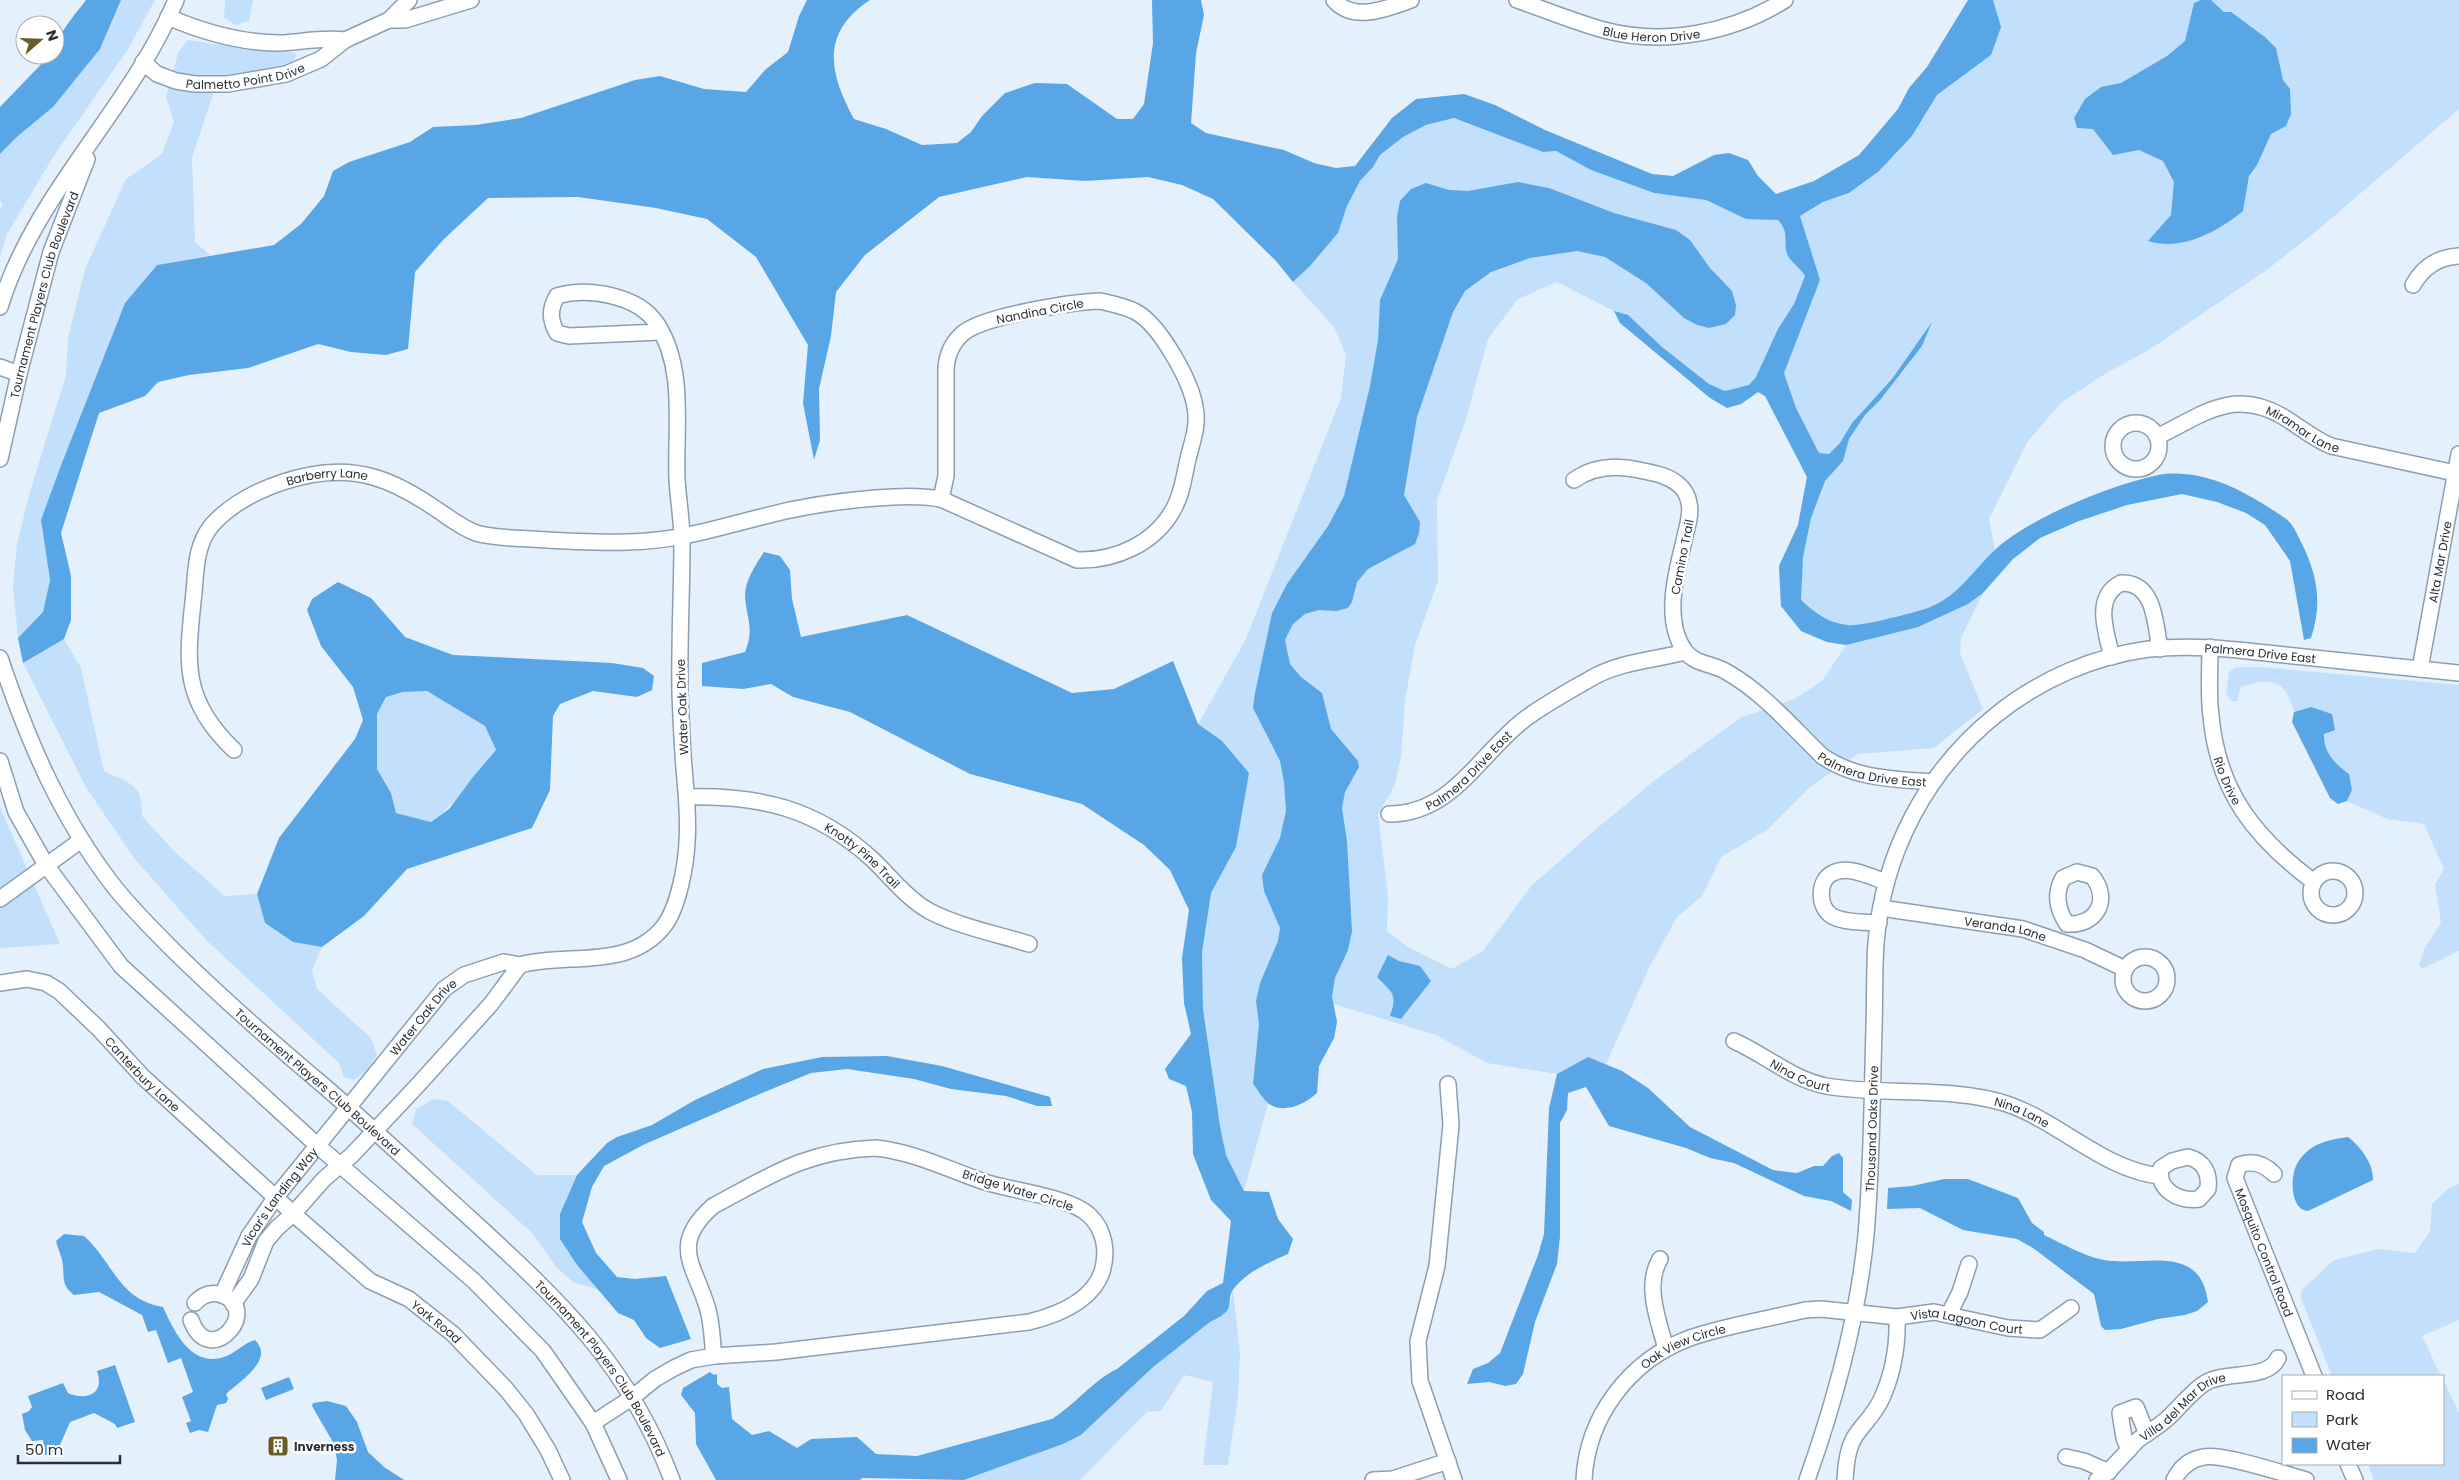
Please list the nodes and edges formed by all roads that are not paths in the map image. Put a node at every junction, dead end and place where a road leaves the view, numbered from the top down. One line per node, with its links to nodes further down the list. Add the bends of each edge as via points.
1 (176, 0): 8 (street, Tournament Players Club Boulevard)
2 (409, 0): 9 (street, Palmetto Point Drive)
3 (471, 0): 9 (street, Palmetto Point Drive, via 405,20)
4 (1334, 0): 5 (street, via 1347,10 1366,12)
5 (1412, 0)
6 (1517, 0): 7 (street, Blue Heron Drive, via 1604,30 1654,37 1694,34 1727,26)
7 (1785, 0)
8 (168, 17): 10 (street, Palmetto Point Drive, via 208,33 263,43 328,38); 11 (street, Tournament Players Club Boulevard)
9 (388, 20): 10 (street, Palmetto Point Drive)
10 (345, 40): 11 (street, Palmetto Point Drive, via 321,59 286,74 228,84 176,81 157,74)
11 (143, 62): 12 (street, Tournament Players Club Boulevard)
12 (96, 135): 15 (street, Tournament Players Club Boulevard, via 49,202 10,275); 18 (street, Tournament Players Club Boulevard, via 51,252)
13 (2459, 256): 14 (street, via 2431,264)
14 (2414, 286)
15 (0, 307)
16 (661, 332): 16 (street, Water Oak Drive, via 570,336 557,333 551,313 558,296 573,292 598,294 644,309); 25 (street, Water Oak Drive, via 671,353 676,389 677,479)
17 (0, 367): 18 (street)
18 (19, 374): 21 (street, Tournament Players Club Boulevard)
19 (2157, 437): 22 (street, Miramar Lane, via 2224,404 2249,403 2273,411 2316,440 2331,446)
20 (2459, 454): 22 (street, Alta Mar Drive)
21 (0, 459)
22 (2457, 474): 31 (street, Alta Mar Drive)
23 (1574, 480): 28 (street, Camino Trail, via 1593,470 1624,466 1669,478 1686,494 1690,516 1673,602 1680,642)
24 (941, 499): 24 (street, Nandina Circle, via 1077,560 1111,556 1152,536 1173,510 1180,494 1196,423 1196,408 1186,381 1156,329 1137,312 1100,301 1035,310 987,322 963,334 955,342 946,362 946,476); 25 (street, Nandina Circle, via 902,496 857,499 807,507)
25 (682, 538): 33 (street, Barberry Lane, via 626,542 490,536 458,524 389,481 354,472 312,475 259,492 223,515 202,542 197,558 187,654 200,705 210,724); 36 (street, Water Oak Drive, via 680,694)
26 (2210, 647): 27 (street, Palmera Drive East); 31 (street, Palmera Drive East); 41 (street, Rio Drive, via 2213,733 2228,787 2260,835)
27 (2160, 648): 29 (street, Palmera Drive East); 29 (street, via 2146,593 2136,584 2121,583 2108,592 2103,610)
28 (1685, 652): 35 (street, Palmera Drive East, via 1747,684 1832,763 1867,776); 37 (street, Palmera Drive East, via 1614,668 1591,678 1525,719 1438,802 1417,811)
29 (2112, 657): 35 (street, Palmera Drive East, via 2058,676 2008,706 1979,728)
30 (0, 658): 38 (street, Tournament Players Club Boulevard, via 29,742)
31 (2420, 669): 32 (street, Palmera Drive East)
32 (2459, 673)
33 (234, 750)
34 (0, 761): 39 (street, via 16,812)
35 (1932, 782): 40 (street, Thousand Oaks Drive, via 1913,814)
36 (687, 798): 46 (street, Knotty Pine Trail, via 747,799 773,804 817,820 858,847 915,902 931,912); 47 (street, Water Oak Drive, via 689,821 685,861 673,910 662,928 650,939 618,954)
37 (1389, 814)
38 (80, 841): 39 (street); 53 (street, Tournament Players Club Boulevard, via 117,891 214,990)
39 (46, 865): 42 (street); 55 (street, via 121,966)
40 (1886, 882): 43 (street, Thousand Oaks Drive); 43 (street, via 1847,870 1833,873 1824,881 1822,889 1824,908 1832,916)
41 (2314, 882)
42 (0, 899)
43 (1880, 916): 45 (street, Veranda Lane, via 1915,915 1989,923); 52 (street, Thousand Oaks Drive, via 1876,942)
44 (2067, 924): 45 (street)
45 (2061, 941): 48 (street, Veranda Lane)
46 (1029, 944)
47 (520, 965): 53 (street, Water Oak Drive, via 504,962 464,975 444,989); 54 (street, via 469,1030)
48 (2125, 969)
49 (0, 983): 59 (street, Canterbury Lane, via 27,979 46,983 59,991 143,1077)
50 (1734, 1041): 52 (street, Nina Court, via 1802,1079)
51 (1448, 1084): 79 (street, via 1451,1125 1438,1266 1418,1341 1420,1381)
52 (1872, 1092): 58 (street, Nina Lane, via 1976,1098 2004,1104 2026,1111 2111,1161); 66 (street, Thousand Oaks Drive, via 1866,1233)
53 (349, 1108): 54 (street, Tournament Players Club Boulevard); 55 (street, Vicar's Landing Way)
54 (374, 1131): 56 (street, Vicar's Landing Way); 74 (street, Tournament Players Club Boulevard, via 541,1284 594,1342)
55 (318, 1146): 56 (street); 59 (street, Vicar's Landing Way)
56 (340, 1166): 60 (street, Vicar's Landing Way); 75 (street, via 481,1288 543,1351)
57 (2274, 1174): 73 (street, Mosquito Control Road, via 2256,1163 2246,1162 2239,1165 2235,1178)
58 (2160, 1176)
59 (275, 1198): 60 (street, York Road); 63 (street, Vicar's Landing Way, via 250,1236)
60 (293, 1214): 63 (street, Vicar's Landing Way, via 266,1241 251,1279); 82 (street, York Road, via 370,1281 425,1310 470,1350 526,1414)
61 (1660, 1260): 70 (street, via 1653,1282 1654,1299)
62 (1969, 1264): 67 (street)
63 (228, 1300): 64 (street, via 207,1294); 69 (street, Vicar's Landing Way, via 236,1319 224,1337 210,1339 203,1336)
64 (195, 1303)
65 (2071, 1308): 67 (street, Vista Lagoon Court, via 2040,1330 2008,1328)
66 (1854, 1313): 68 (street, Vista Lagoon Court); 70 (street, Oak View Circle, via 1805,1310 1691,1338); 88 (street, Thousand Oaks Drive, via 1828,1418)
67 (1949, 1314): 68 (street, Vista Lagoon Court, via 1934,1312)
68 (1897, 1317): 89 (street, via 1898,1340 1892,1370 1882,1399 1849,1449)
69 (191, 1320)
70 (1666, 1349): 87 (street, Oak View Circle, via 1630,1375 1603,1412 1593,1435)
71 (714, 1356): 71 (street, Bridge Water Circle, via 1029,1322 1068,1308 1094,1286 1104,1264 1104,1240 1091,1216 1069,1203 984,1181 920,1156 896,1150 855,1149 803,1160 713,1206 697,1223 690,1239 689,1262 708,1308); 74 (street, Bridge Water Circle, via 691,1360 674,1368)
72 (2278, 1358): 76 (street, Villa del Mar Drive, via 2266,1371 2209,1380)
73 (2314, 1375)
74 (633, 1397): 75 (street, Bridge Water Circle); 84 (street, Tournament Players Club Boulevard)
75 (593, 1423): 83 (street)
76 (2147, 1434): 77 (street, Villa del Mar Drive); 77 (street, via 2136,1407 2120,1413)
77 (2129, 1450): 81 (street, Villa del Mar Drive)
78 (2066, 1457): 81 (street, via 2084,1461)
79 (1448, 1461): 85 (street, via 1393,1479); 86 (street)
80 (2348, 1465): 92 (street)
81 (2103, 1476)
82 (562, 1480)
83 (620, 1480)
84 (672, 1480)
85 (1373, 1480)
86 (1454, 1480)
87 (1584, 1480)
88 (1807, 1480)
89 (1845, 1480)
90 (2174, 1480): 91 (street, via 2193,1460 2213,1456)
91 (2306, 1480)
92 (2355, 1480)

